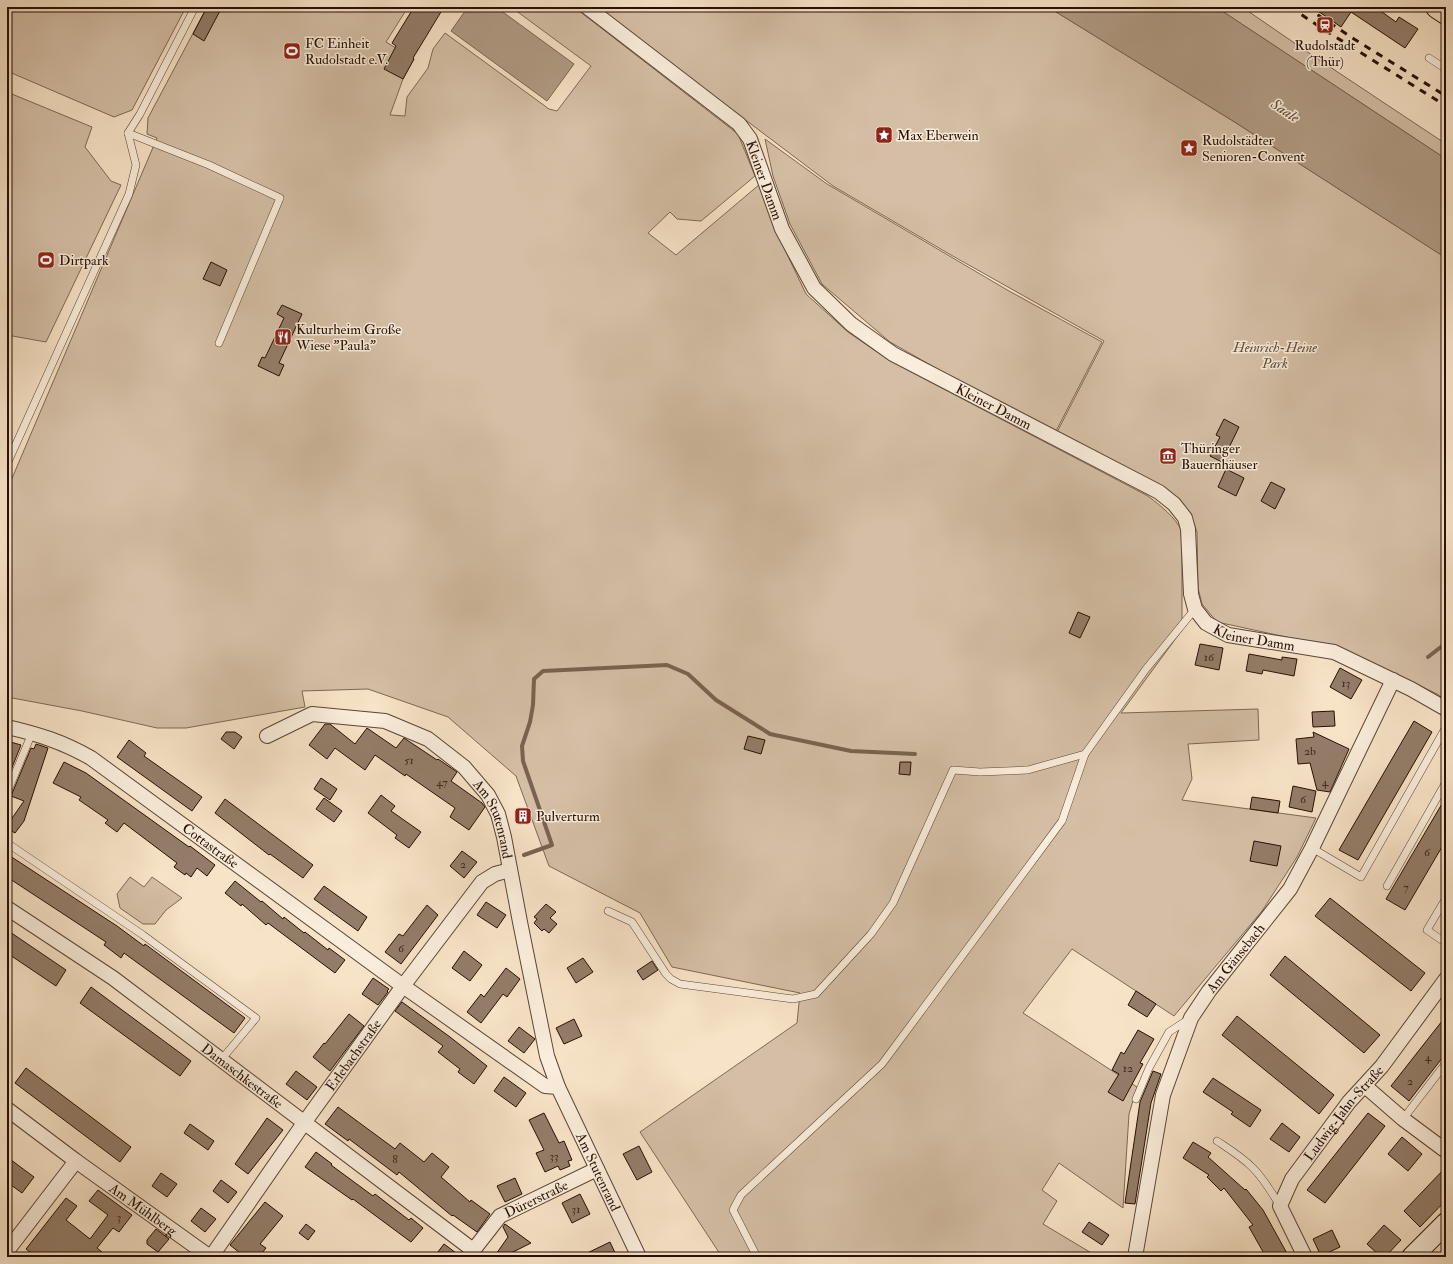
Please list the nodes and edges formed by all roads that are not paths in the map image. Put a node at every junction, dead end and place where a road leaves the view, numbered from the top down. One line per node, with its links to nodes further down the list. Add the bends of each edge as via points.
1 (195, 7): 7 (lane)
2 (587, 7): 10 (street, Kleiner Damm, via 739,124 750,139 782,229 814,288 852,324 893,354 1159,492 1174,504 1185,518 1188,529 1191,594)
3 (1438, 7): 4 (main road)
4 (1446, 13)
5 (1429, 58): 6 (lane)
6 (1446, 69)
7 (128, 133): 8 (lane, via 209,165 280,198); 9 (lane, via 136,165 129,194)
8 (219, 343)
9 (7, 464)
10 (1195, 609): 11 (street, Kleiner Damm, via 1206,623 1228,634 1334,652); 17 (lane, via 1146,669)
11 (1393, 680): 12 (street, Kleiner Damm); 21 (street, Am Gänsebach)
12 (1446, 709)
13 (7, 727): 15 (street, Cottastraße)
14 (1446, 727): 21 (lane, via 1361,877)
15 (32, 733): 19 (lane); 29 (street, Cottastraße, via 72,747 91,758)
16 (267, 736): 22 (street, Am Stutenrand, via 312,714 385,721 428,739 464,767 488,795 498,814)
17 (1085, 754): 26 (lane, via 1028,770 953,770 893,903 871,934 816,994 793,999 680,984 666,974 632,922); 49 (lane, via 1062,821 882,1064 741,1196 733,1210)
18 (1446, 782): 23 (lane)
19 (7, 793)
20 (7, 843): 31 (lane, via 143,935 256,1018)
21 (1312, 848): 30 (street, Am Gänsebach, via 1290,889)
22 (510, 870): 29 (street, Erlebachstraße, via 495,874 482,882); 34 (street, Am Stutenrand, via 547,1056)
23 (1386, 886)
24 (1446, 898): 27 (lane, via 1427,930)
25 (7, 908): 31 (street, Damaschkestraße, via 108,974)
26 (608, 912)
27 (1446, 943)
28 (1446, 979): 33 (street, Ludwig-Jahn-Straße)
29 (403, 986): 34 (street, via 545,1086); 38 (street, Erlebachstraße)
30 (1191, 1018): 35 (lane, via 1169,1032 1149,1068); 50 (street, Am Gänsebach, via 1163,1096)
31 (221, 1060): 38 (street, Damaschkestraße)
32 (1446, 1063): 37 (lane)
33 (1365, 1086): 37 (street); 43 (street, Ludwig-Jahn-Straße, via 1292,1178)
34 (558, 1087): 42 (street, Am Stutenrand)
35 (1136, 1099)
36 (7, 1109): 41 (street, Am Mühlberg)
37 (1403, 1119): 40 (street)
38 (304, 1123): 46 (street, Damaschkestraße); 47 (street, Erlebachstraße)
39 (1217, 1141): 43 (lane, via 1252,1167)
40 (1446, 1151)
41 (76, 1161): 45 (street); 47 (street, Am Mühlberg)
42 (597, 1168): 46 (street, Dürerstraße, via 500,1216); 48 (street, Am Stutenrand)
43 (1280, 1206): 51 (street)
44 (1446, 1223): 52 (street)
45 (7, 1251)
46 (471, 1253)
47 (210, 1257)
48 (639, 1257)
49 (757, 1257)
50 (1135, 1257)
51 (1305, 1257)
52 (1412, 1257)

